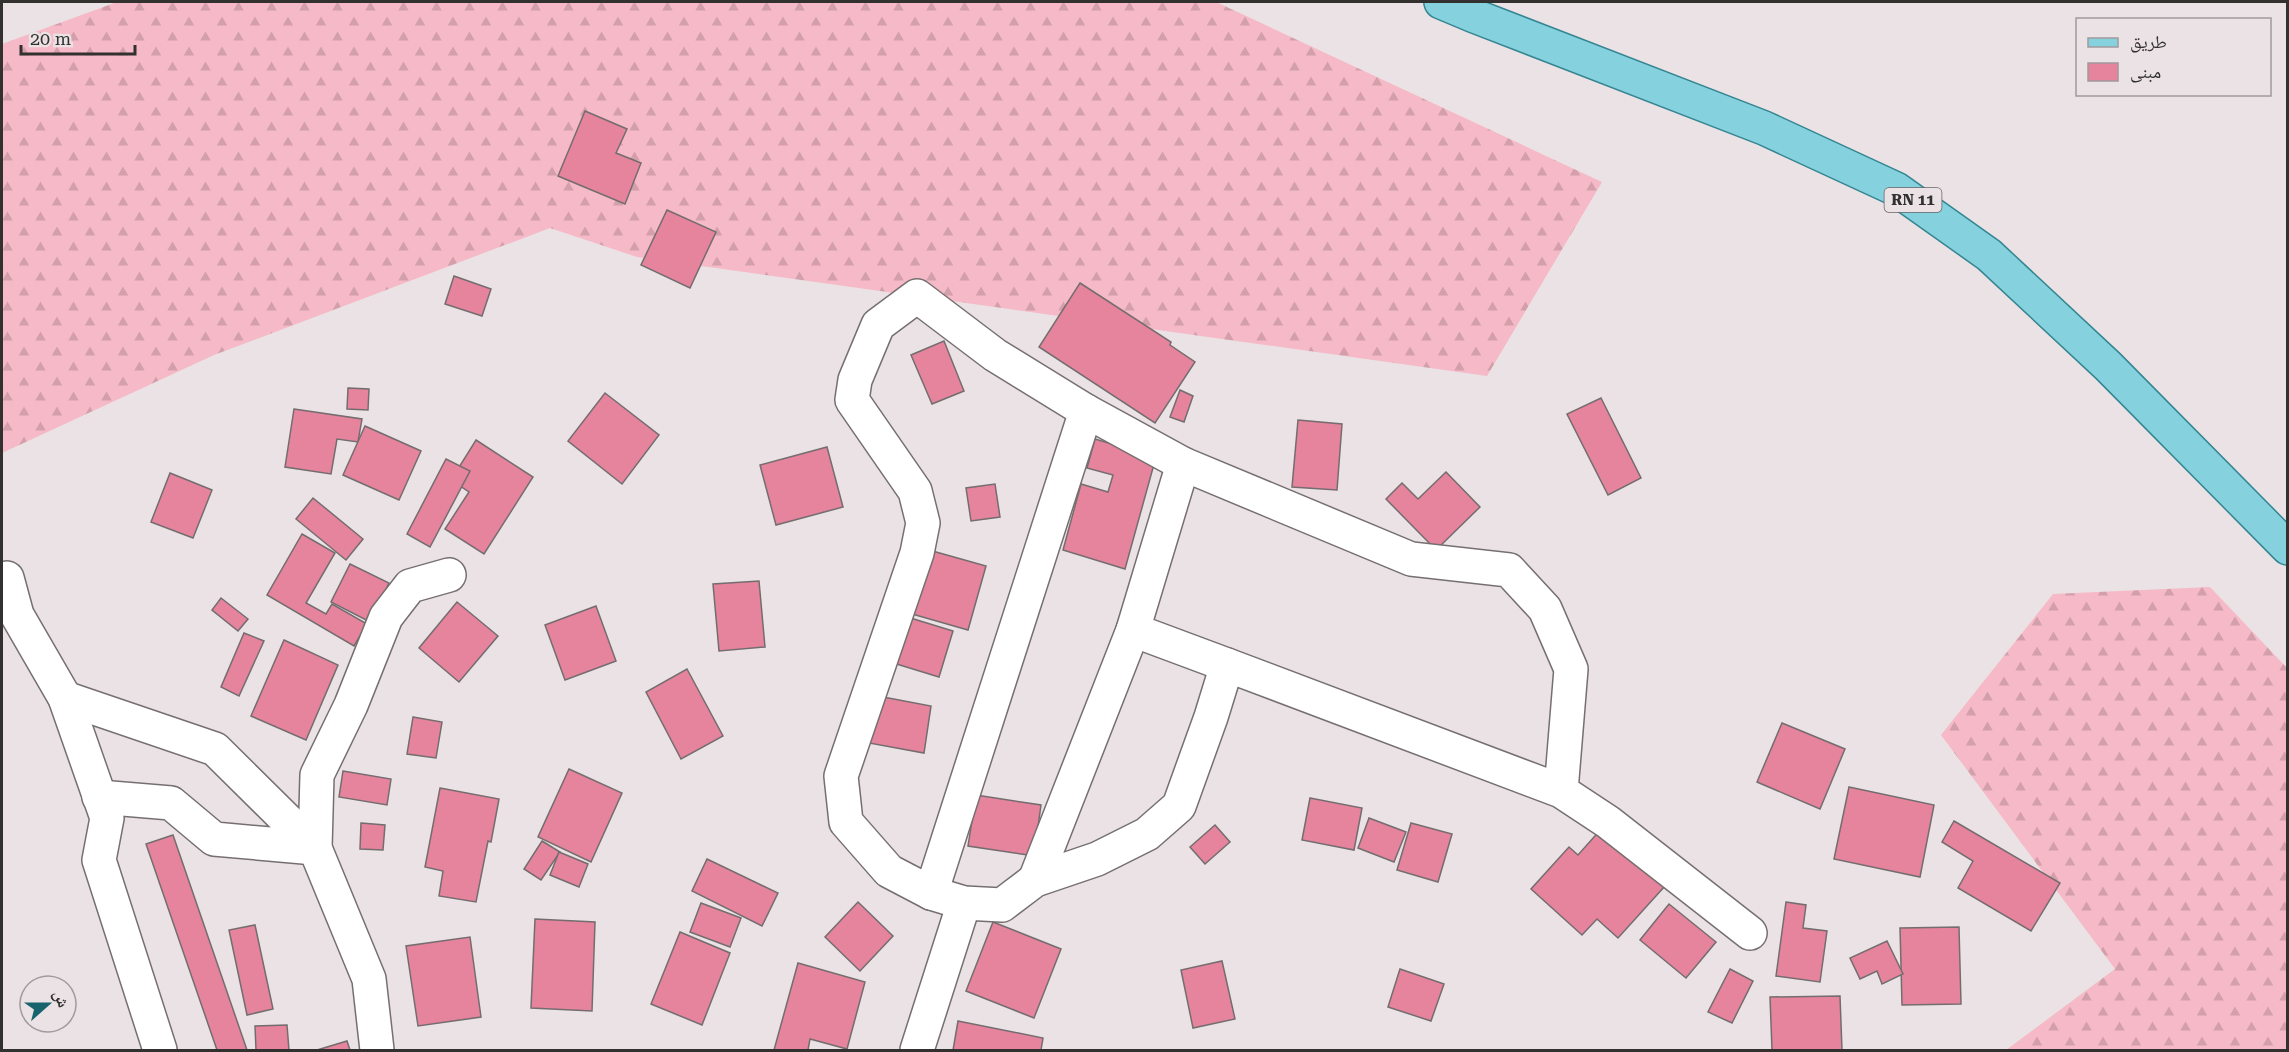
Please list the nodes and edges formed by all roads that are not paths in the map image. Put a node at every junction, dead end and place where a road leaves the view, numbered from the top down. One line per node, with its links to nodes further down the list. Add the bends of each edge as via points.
1 (1441, 2): 4 (main road, RN 11, via 1764,128 1896,189 1998,263 2108,366)
2 (1086, 411): 3 (street); 14 (street); 14 (street, via 995,355 917,296 878,325 855,380 852,400 915,491 923,523 917,554 841,776 846,822 889,871)
3 (1183, 464): 7 (street); 10 (street, via 1411,559 1509,570 1545,609 1571,669)
4 (2288, 548)
5 (448, 575): 12 (street, via 410,586 386,617 351,705 317,775)
6 (7, 578): 9 (street, via 17,615)
7 (1132, 630): 8 (street); 13 (street)
8 (1227, 665): 10 (street); 13 (street, via 1179,806 1147,834 1097,858)
9 (65, 698): 11 (street); 12 (street, via 215,749)
10 (1560, 791): 16 (street, via 1608,822)
11 (99, 797): 12 (street, via 171,803 214,839); 17 (street, via 107,818 99,860)
12 (315, 848): 18 (street, via 369,979)
13 (1035, 880): 15 (street, via 1002,905)
14 (931, 892): 15 (street)
15 (964, 903): 19 (street)
16 (1750, 933)
17 (160, 1050)
18 (377, 1050)
19 (917, 1050)

